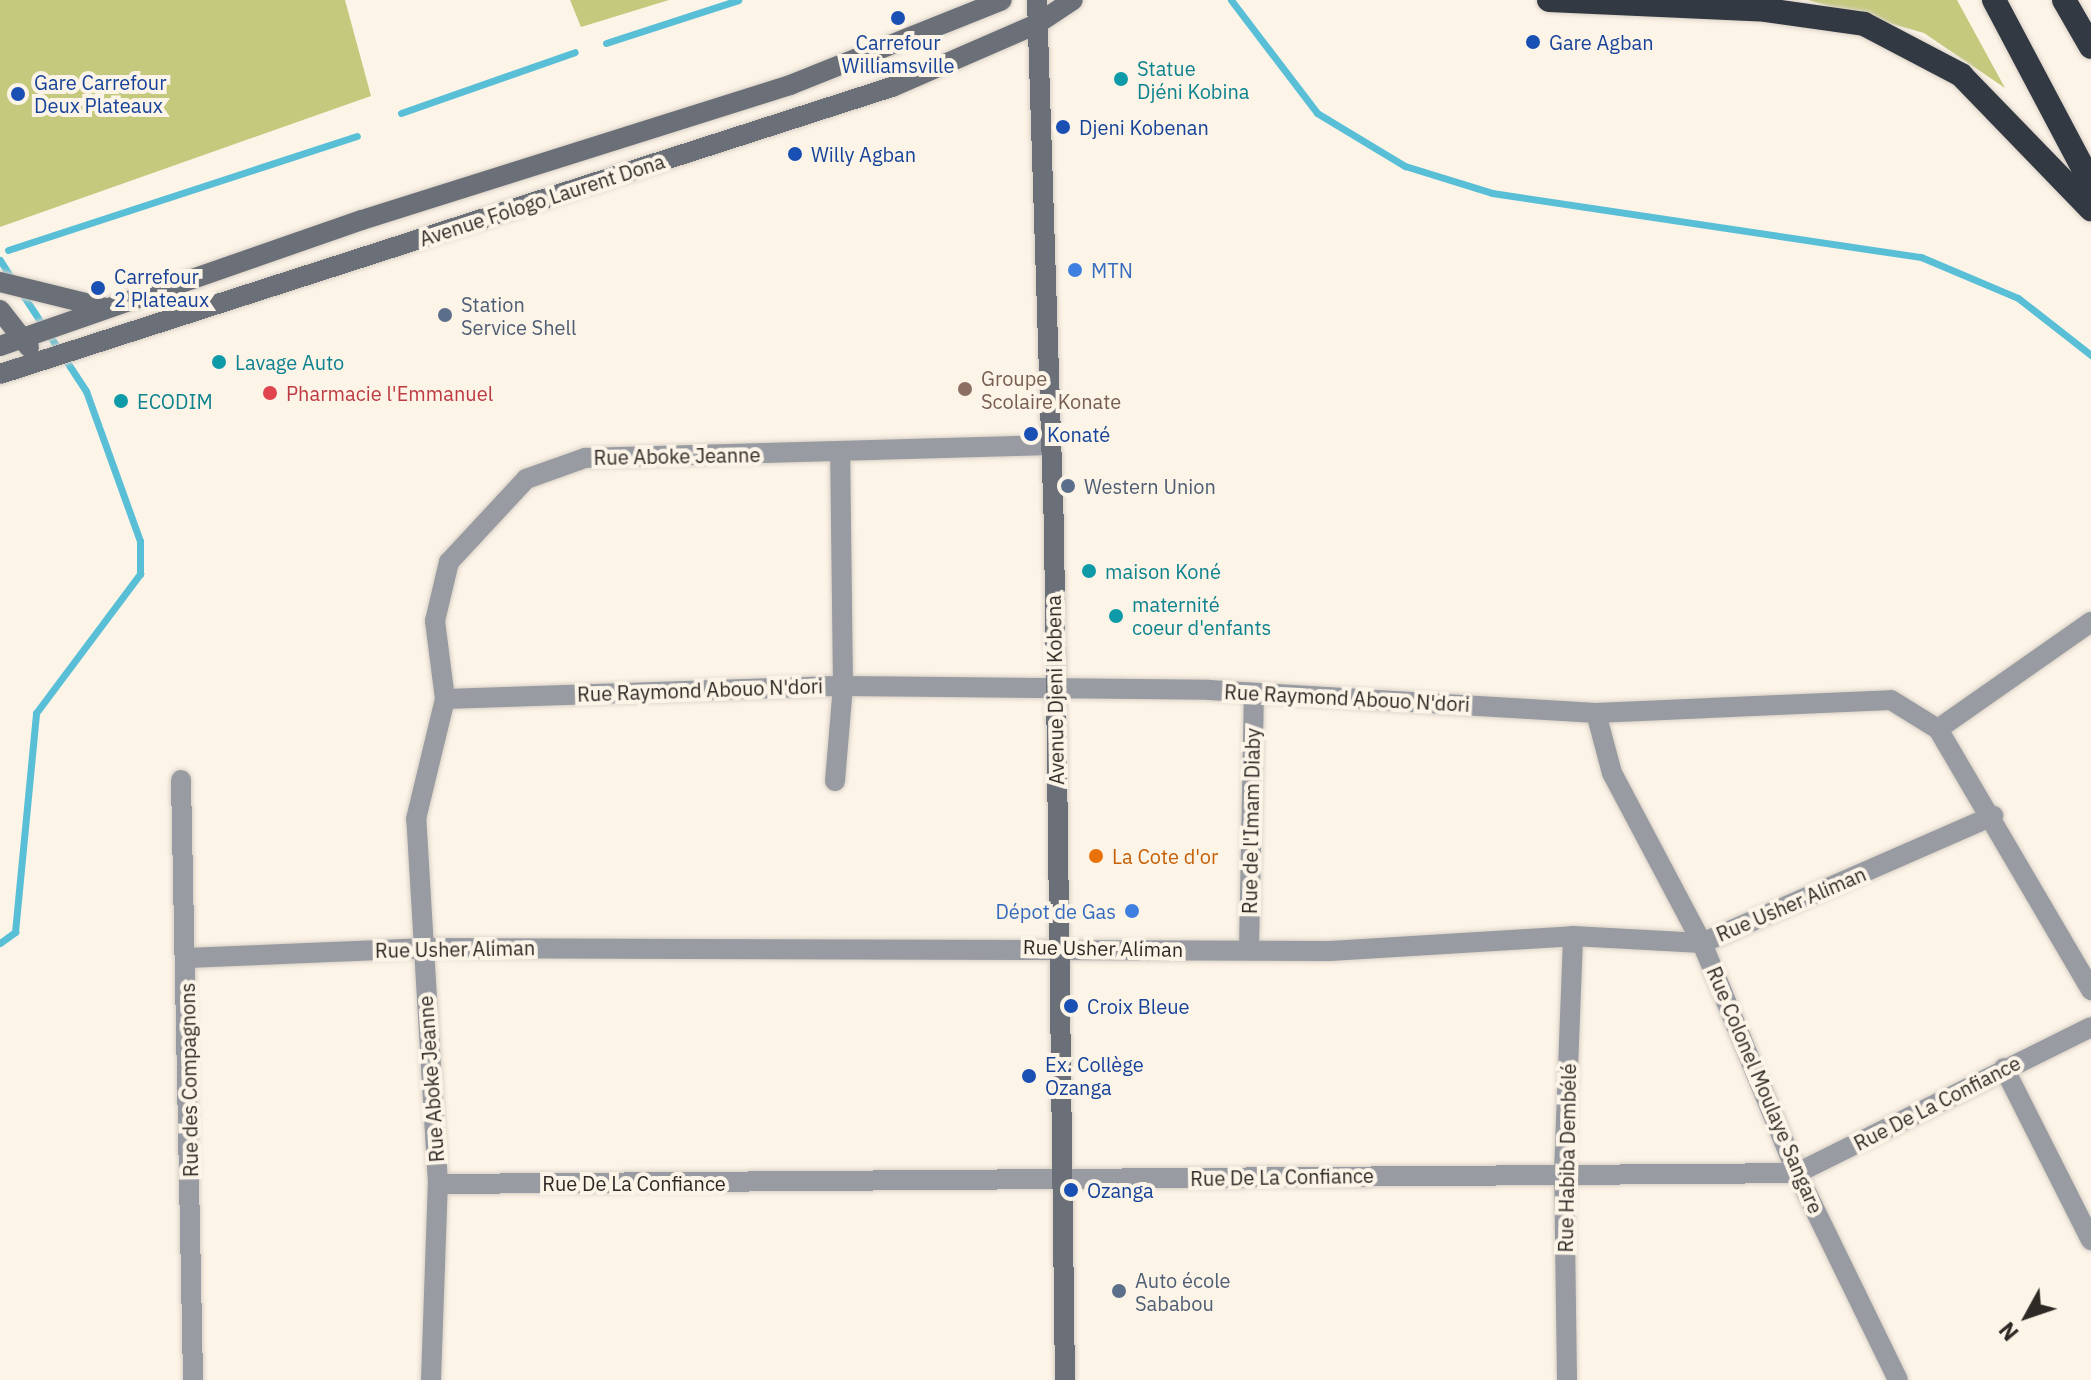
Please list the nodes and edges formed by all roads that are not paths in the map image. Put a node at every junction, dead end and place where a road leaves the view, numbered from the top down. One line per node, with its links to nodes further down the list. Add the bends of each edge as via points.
1 (1002, 0): 12 (main road, Avenue Fologo Laurent Dona, via 790,85)
2 (1037, 0): 7 (main road, Avenue Djeni Kobena)
3 (1073, 0): 7 (main road, Avenue Fologo Laurent Dona)
4 (1549, 0): 10 (highway, via 1766,10 1864,24 1961,75)
5 (1994, 0): 9 (highway)
6 (2064, 0): 8 (highway)
7 (1037, 24): 16 (main road, Avenue Fologo Laurent Dona, via 892,87); 18 (main road, Avenue Djeni Kobena)
8 (2091, 47)
9 (2091, 183)
10 (2091, 209)
11 (0, 282): 12 (main road)
12 (110, 308): 14 (main road, Avenue Fologo Laurent Dona)
13 (0, 310): 14 (main road)
14 (25, 338): 15 (main road, Avenue Fologo Laurent Dona); 16 (main road)
15 (0, 346)
16 (35, 362): 17 (main road, Avenue Fologo Laurent Dona)
17 (0, 374)
18 (1051, 445): 19 (street, Rue Aboke Jeanne); 22 (main road, Avenue Djeni Kobena)
19 (840, 453): 21 (street); 24 (street, Rue Aboke Jeanne, via 585,458 526,479 449,562 439,585)
20 (2091, 622): 26 (street)
21 (843, 686): 22 (street, Rue Raymond Abouo N'dori); 24 (street, Rue Raymond Abouo N'dori); 28 (street)
22 (1054, 686): 23 (street, Rue Raymond Abouo N'dori); 32 (main road, Avenue Djeni Kobena)
23 (1254, 693): 25 (street, Rue Raymond Abouo N'dori); 34 (street, Rue de l'Imam Diaby)
24 (445, 699): 33 (street, Rue Aboke Jeanne, via 416,819)
25 (1596, 713): 26 (street, Rue Raymond Abouo N'dori, via 1891,700); 31 (street, Rue Colonel Moulaye Sangare, via 1612,773)
26 (1938, 729): 29 (street, Rue Raymond Abouo N'dori)
27 (181, 780): 35 (street, Rue des Compagnons)
28 (835, 781)
29 (1993, 816): 31 (street, Rue Usher Aliman); 36 (street, Rue Raymond Abouo N'dori)
30 (1573, 936): 31 (street, Rue Usher Aliman); 34 (street, Rue Usher Aliman); 39 (street, Rue Habiba Dembélé)
31 (1702, 943): 40 (street, Rue Colonel Moulaye Sangare)
32 (1058, 947): 33 (street, Rue Usher Aliman); 34 (street, Rue Usher Aliman); 41 (main road, Avenue Djeni Kobena)
33 (422, 948): 35 (street, Rue Usher Aliman); 42 (street, Rue Aboke Jeanne)
34 (1249, 950)
35 (187, 958): 44 (street, Rue des Compagnons)
36 (2091, 990)
37 (2091, 1027): 38 (street, Rue De La Confiance)
38 (2004, 1068): 40 (street, Rue De La Confiance); 43 (street)
39 (1564, 1173): 40 (street, Rue De La Confiance); 41 (street, Rue De La Confiance); 47 (street, Rue Habiba Dembélé)
40 (1797, 1173): 48 (street, Rue Colonel Moulaye Sangare)
41 (1061, 1179): 42 (street, Rue De La Confiance); 46 (main road, Avenue Djeni Kobena)
42 (438, 1184): 45 (street, Rue Aboke Jeanne)
43 (2091, 1240)
44 (193, 1380)
45 (431, 1380)
46 (1065, 1380)
47 (1567, 1380)
48 (1898, 1380)

